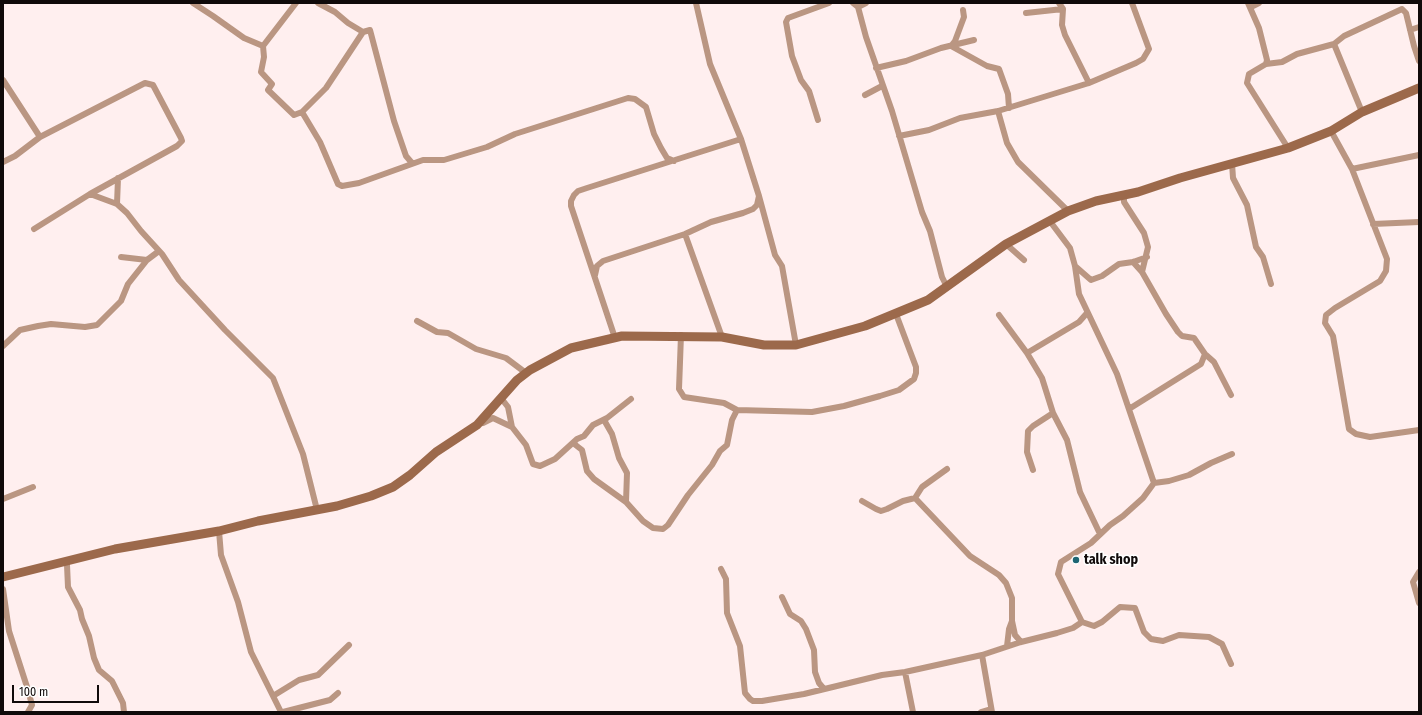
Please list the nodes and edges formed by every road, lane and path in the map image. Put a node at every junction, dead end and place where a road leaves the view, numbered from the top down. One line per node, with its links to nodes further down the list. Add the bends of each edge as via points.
1 (193, 3): 20 (street, via 244,38)
2 (296, 3): 20 (street)
3 (318, 3): 17 (street)
4 (696, 3): 38 (street, via 710,64)
5 (829, 3): 34 (street, via 788,18 786,22 792,56)
6 (866, 3): 10 (street)
7 (1059, 3): 12 (street)
8 (1132, 3): 26 (street, via 1148,42 1147,54 1136,64)
9 (1259, 3): 11 (street)
10 (855, 5): 24 (street)
11 (1249, 5): 23 (street, via 1266,53)
12 (1063, 9): 14 (street); 26 (street, via 1062,25 1065,35)
13 (963, 10): 21 (street, via 964,17)
14 (1026, 13)
15 (1419, 27): 16 (street)
16 (1410, 30): 19 (street, via 1406,11 1402,10 1344,36); 22 (street)
17 (363, 32): 31 (street, via 326,88); 45 (street, via 370,30 394,121 406,156)
18 (974, 40): 21 (street)
19 (1334, 44): 23 (street, via 1296,54 1282,62); 33 (street)
20 (263, 46): 31 (street, via 261,72 272,84 268,90 294,116)
21 (951, 46): 24 (street); 30 (street, via 987,66 999,69 1008,94)
22 (1419, 61)
23 (1266, 64): 40 (street, via 1249,74 1247,83)
24 (876, 68): 27 (street)
25 (3, 80): 37 (street)
26 (1089, 83): 30 (street)
27 (882, 86): 29 (street); 36 (street)
28 (1419, 88): 33 (street)
29 (865, 95)
30 (1009, 108): 32 (street)
31 (302, 112): 45 (street, via 320,142 340,186 359,183)
32 (998, 112): 36 (street, via 960,118 930,130); 53 (street, via 1007,143 1018,162)
33 (1362, 112): 35 (street)
34 (818, 120)
35 (1331, 131): 40 (street); 47 (street)
36 (899, 136): 72 (street)
37 (40, 137): 44 (street); 48 (street, via 110,100 150,83 182,141)
38 (741, 139): 39 (street); 41 (street)
39 (728, 143): 41 (street, via 737,145); 43 (street)
40 (1288, 148): 46 (street)
41 (744, 152): 51 (street)
42 (1419, 155): 47 (street)
43 (674, 160): 45 (street, via 667,158 661,148 646,106 636,99 628,98 444,160); 63 (street, via 587,188 574,195 571,206)
44 (3, 162)
45 (412, 163)
46 (1232, 164): 50 (street); 71 (street, via 1233,178 1247,205 1256,247 1263,257)
47 (1352, 169): 56 (street)
48 (118, 178): 49 (street); 52 (street)
49 (90, 194): 52 (street); 57 (street)
50 (1124, 194): 53 (street); 62 (street, via 1124,202 1144,233 1148,247)
51 (759, 196): 58 (street, via 753,209 711,222); 77 (street, via 775,255 782,266)
52 (117, 204): 60 (street)
53 (1068, 211): 54 (street)
54 (1049, 220): 59 (street); 68 (street, via 1070,248)
55 (1419, 222): 56 (street)
56 (1373, 224): 96 (street, via 1387,259 1386,271 1380,280 1326,315 1325,323 1333,336 1349,429 1356,434 1370,437)
57 (34, 229)
58 (685, 234): 66 (street); 79 (street)
59 (1006, 244): 65 (street); 72 (street)
60 (159, 251): 64 (street); 107 (street, via 179,280 273,378 303,454)
61 (121, 257): 64 (street)
62 (1147, 257): 67 (street); 69 (street)
63 (588, 258): 66 (street); 70 (street)
64 (147, 260): 83 (street, via 126,289 121,301 97,325 85,327 51,324 20,330)
65 (1024, 260)
66 (600, 262): 70 (street)
67 (1133, 262): 68 (street, via 1119,264 1091,280); 69 (street)
68 (1075, 266): 73 (street, via 1078,289)
69 (1142, 272): 85 (street, via 1178,332 1182,336 1194,338)
70 (595, 276): 80 (street)
71 (1271, 284)
72 (947, 287): 74 (street, via 928,300)
73 (1087, 313): 84 (street, via 1079,322); 90 (street, via 1102,341)
74 (896, 314): 81 (street, via 865,326); 91 (street, via 916,367 916,373 908,384 880,396 812,412)
75 (999, 315): 84 (street)
76 (417, 321): 86 (street, via 437,332 448,333 476,349 506,358)
77 (794, 331): 81 (street); 82 (street)
78 (681, 336): 79 (street); 80 (street); 91 (street, via 680,394 724,403)
79 (722, 337): 82 (street, via 764,345)
80 (615, 338): 86 (street, via 571,348)
81 (808, 341): 82 (street)
82 (796, 345)
83 (3, 346)
84 (1027, 353): 92 (street, via 1042,378)
85 (1205, 354): 87 (street, via 1214,362); 90 (street, via 1201,364)
86 (526, 373): 88 (street)
87 (1231, 395)
88 (501, 398): 94 (street, via 508,407); 95 (street, via 486,416)
89 (631, 399): 93 (street)
90 (1129, 409): 101 (street)
91 (737, 410): 108 (street, via 732,420 727,445 720,451)
92 (1053, 413): 100 (street, via 1028,431 1026,452); 110 (street, via 1067,440 1080,492)
93 (604, 420): 97 (street, via 593,425 584,436); 106 (street, via 627,473)
94 (512, 427): 95 (street, via 502,421 489,419); 97 (street, via 526,445 531,461 536,466 555,459)
95 (469, 430): 107 (street, via 436,452 393,487 355,502)
96 (1419, 430)
97 (573, 443): 106 (street, via 582,450 585,466 590,474)
98 (1232, 454): 101 (street, via 1190,475)
99 (947, 469): 103 (street, via 922,487)
100 (1033, 470)
101 (1154, 483): 110 (street, via 1138,503)
102 (33, 487): 104 (street)
103 (915, 498): 105 (street, via 881,511); 119 (street, via 970,556 999,575 1006,583 1014,604)
104 (3, 499)
105 (862, 501)
106 (626, 502): 108 (street, via 649,526 659,529)
107 (317, 510): 109 (street)
108 (668, 525): 111 (street)
109 (219, 531): 112 (street); 129 (street, via 221,556 238,602 251,652)
110 (1100, 534): 120 (street, via 1059,566 1058,574)
111 (664, 536)
112 (65, 561): 115 (street); 132 (street, via 68,587 80,610 94,658 99,670 112,681 123,703)
113 (721, 569): 127 (street, via 726,579 727,613 740,646 745,689 750,699 762,701)
114 (1419, 572): 118 (street, via 1413,582)
115 (3, 577)
116 (3, 589): 131 (street, via 9,631 32,706)
117 (782, 597): 127 (street, via 790,614 801,621 806,629 814,650 815,672)
118 (1419, 604)
119 (1012, 621): 121 (street); 123 (street)
120 (1082, 622): 121 (street, via 1074,628); 125 (street, via 1094,626 1120,606 1135,608 1144,632 1151,639 1163,641 1179,634 1209,637 1222,644)
121 (1021, 642): 123 (street)
122 (349, 645): 129 (street, via 318,675 298,680)
123 (1007, 646): 124 (street)
124 (982, 655): 126 (street); 130 (street)
125 (1230, 664)
126 (905, 672): 127 (street, via 882,674); 134 (street)
127 (824, 689)
128 (338, 693): 133 (street, via 330,700)
129 (273, 696): 133 (street)
130 (991, 710): 135 (street)
131 (28, 712)
132 (124, 712)
133 (282, 712)
134 (913, 712)
135 (981, 712)

